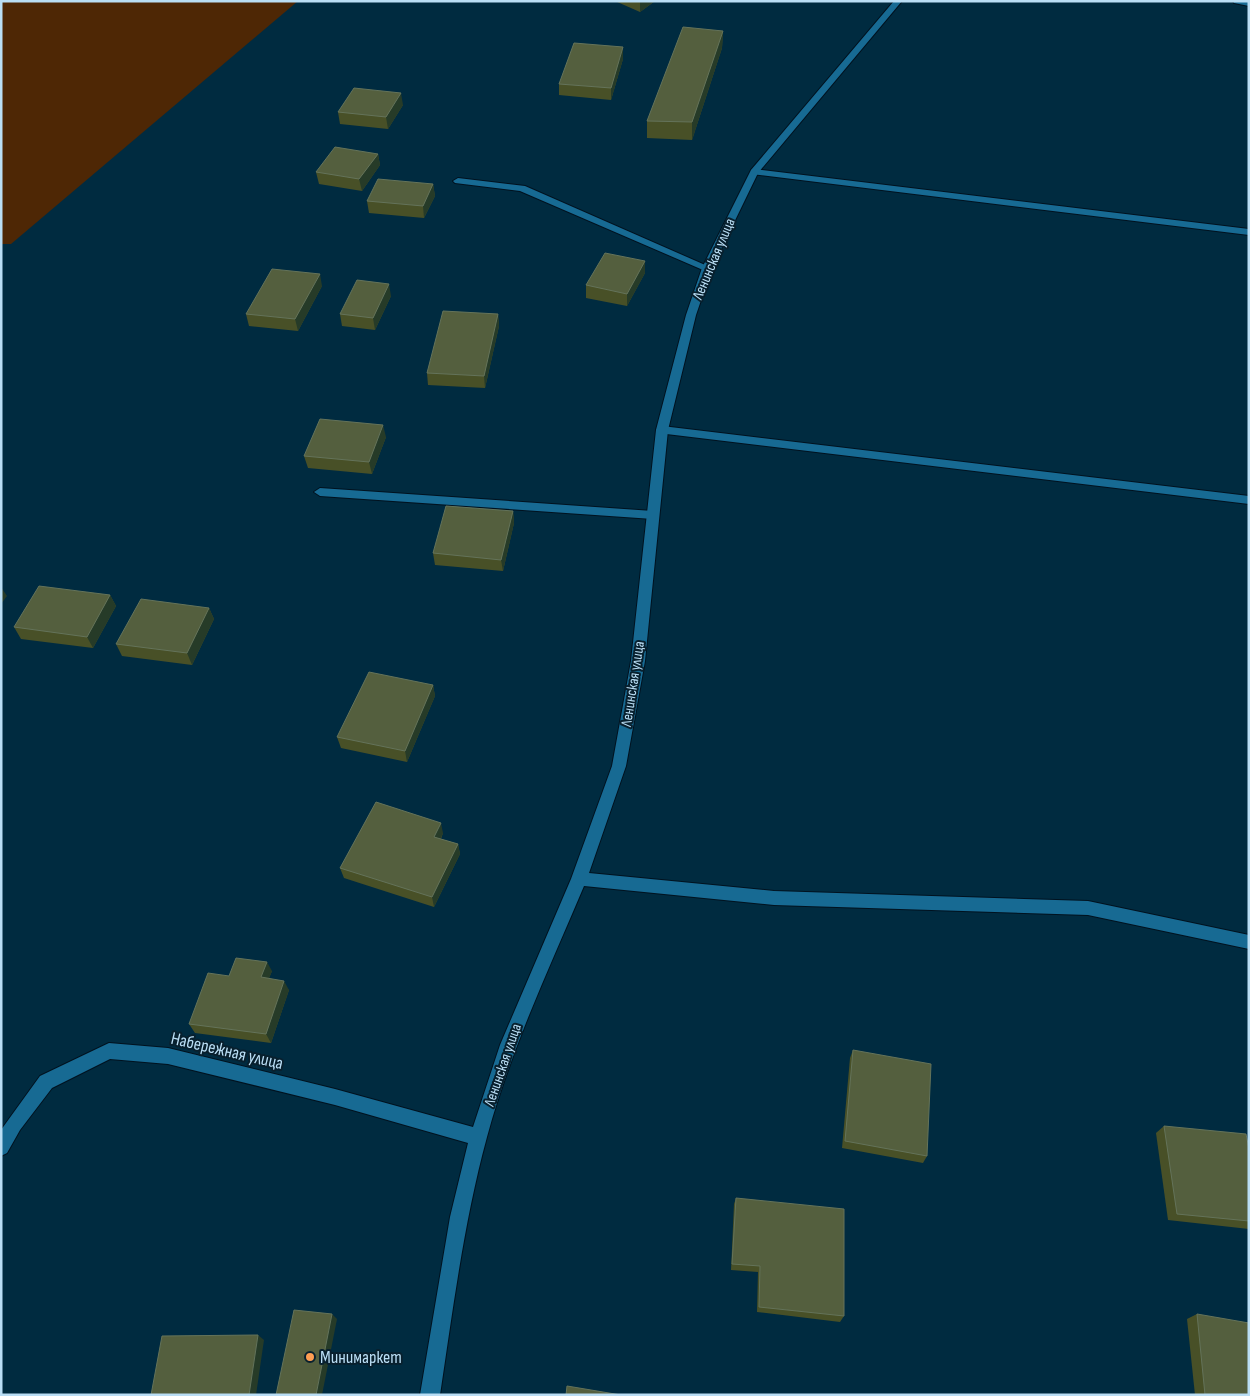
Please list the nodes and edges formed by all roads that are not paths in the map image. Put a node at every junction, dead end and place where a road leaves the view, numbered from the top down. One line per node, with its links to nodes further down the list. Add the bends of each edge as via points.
1 (1237, 1): 2 (street)
2 (1249, 4)
3 (894, 6): 4 (street, Ленинская улица)
4 (754, 172): 6 (street); 7 (street, Ленинская улица)
5 (458, 182): 7 (street, via 522,188)
6 (1249, 232)
7 (707, 268): 8 (street, Ленинская улица, via 691,314)
8 (662, 430): 10 (street); 11 (street, Ленинская улица)
9 (320, 492): 11 (lane)
10 (1249, 500)
11 (653, 515): 12 (street, Ленинская улица, via 638,661 619,766)
12 (579, 879): 13 (street, via 774,898 1088,908); 14 (street, Ленинская улица, via 508,1044)
13 (1249, 942)
14 (478, 1136): 15 (street, Набережная улица, via 335,1096 177,1059 109,1051 46,1082); 16 (street, Ленинская улица, via 459,1217)
15 (1, 1147)
16 (430, 1395)

